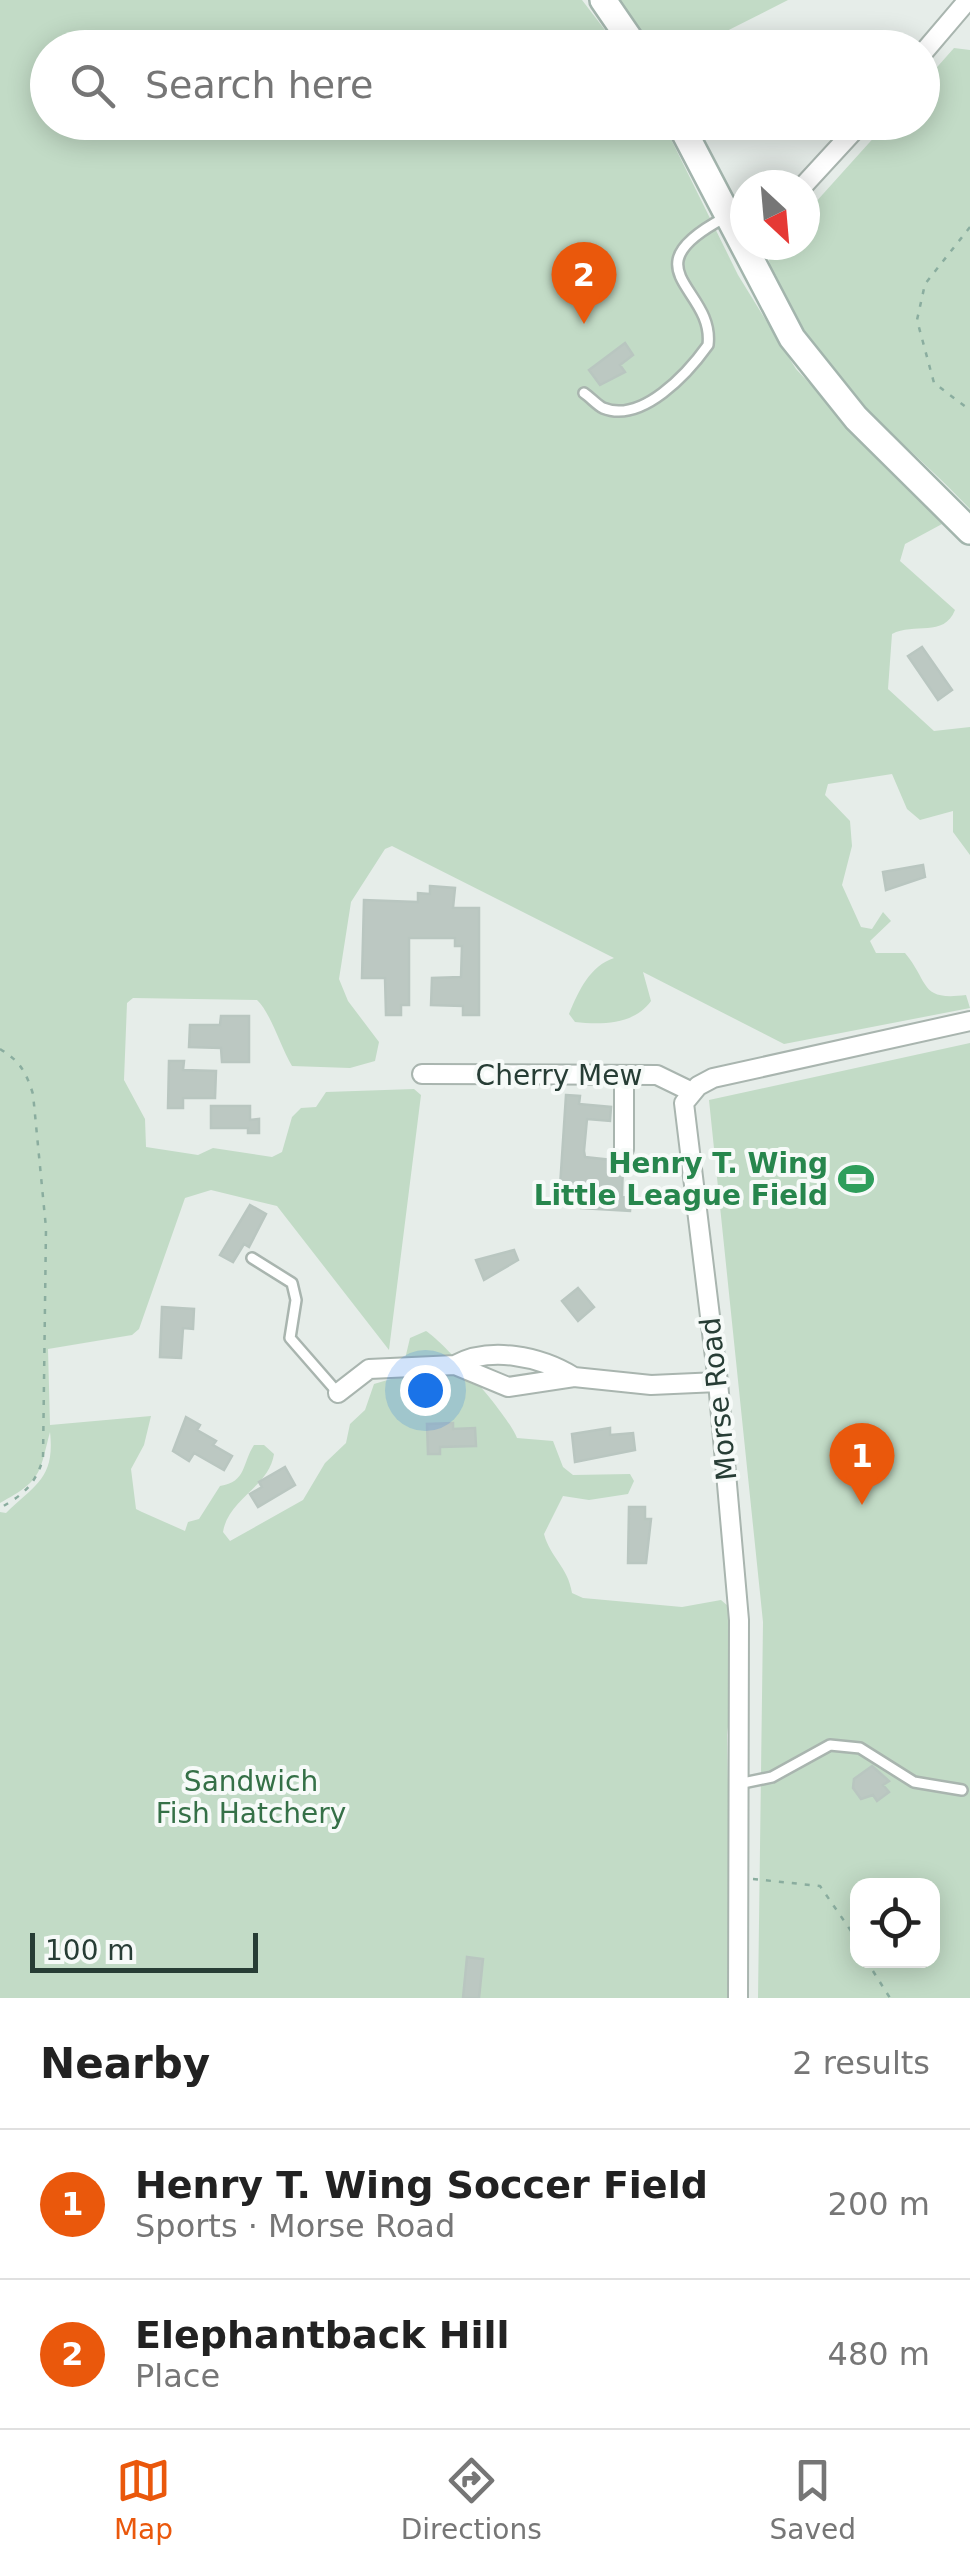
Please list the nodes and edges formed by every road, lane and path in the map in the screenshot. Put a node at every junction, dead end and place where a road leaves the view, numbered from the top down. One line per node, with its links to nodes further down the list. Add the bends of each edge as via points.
1 (602, 0): 3 (main road)
2 (968, 0): 4 (street)
3 (623, 30)
4 (940, 33)
5 (688, 140): 8 (main road)
6 (845, 140): 7 (street)
7 (818, 170)
8 (730, 219)
9 (970, 227): 13 (path, via 926,284 916,320 934,383)
10 (730, 231): 12 (lane, via 689,240 679,258 681,282 706,322 708,346 700,356 634,409 603,408)
11 (750, 260): 14 (main road, via 819,376)
12 (584, 393)
13 (970, 410)
14 (970, 531)
15 (970, 1021): 19 (street, via 712,1078)
16 (0, 1049): 26 (path, via 26,1072 32,1094 47,1277 43,1459 23,1495)
17 (422, 1074): 18 (street, Cherry Mew)
18 (624, 1076): 19 (street, Cherry Mew, via 670,1078); 20 (street)
19 (692, 1092): 24 (street, Morse Road, via 684,1111)
20 (624, 1148)
21 (252, 1258): 25 (lane, via 292,1283 290,1338)
22 (454, 1365): 23 (street, via 508,1387); 23 (street, via 493,1355 544,1362); 25 (street, via 369,1368)
23 (574, 1377): 24 (street, via 652,1385)
24 (718, 1382): 27 (street, Morse Road, via 739,1620)
25 (338, 1393)
26 (0, 1508)
27 (738, 1784): 28 (lane, via 772,1778 830,1745 860,1748 914,1782); 29 (street, Morse Road)
28 (962, 1790)
29 (737, 1878): 30 (path, via 820,1886); 32 (street, Morse Road)
30 (850, 1929)
31 (871, 1968): 33 (path)
32 (738, 1998)
33 (890, 1998)

